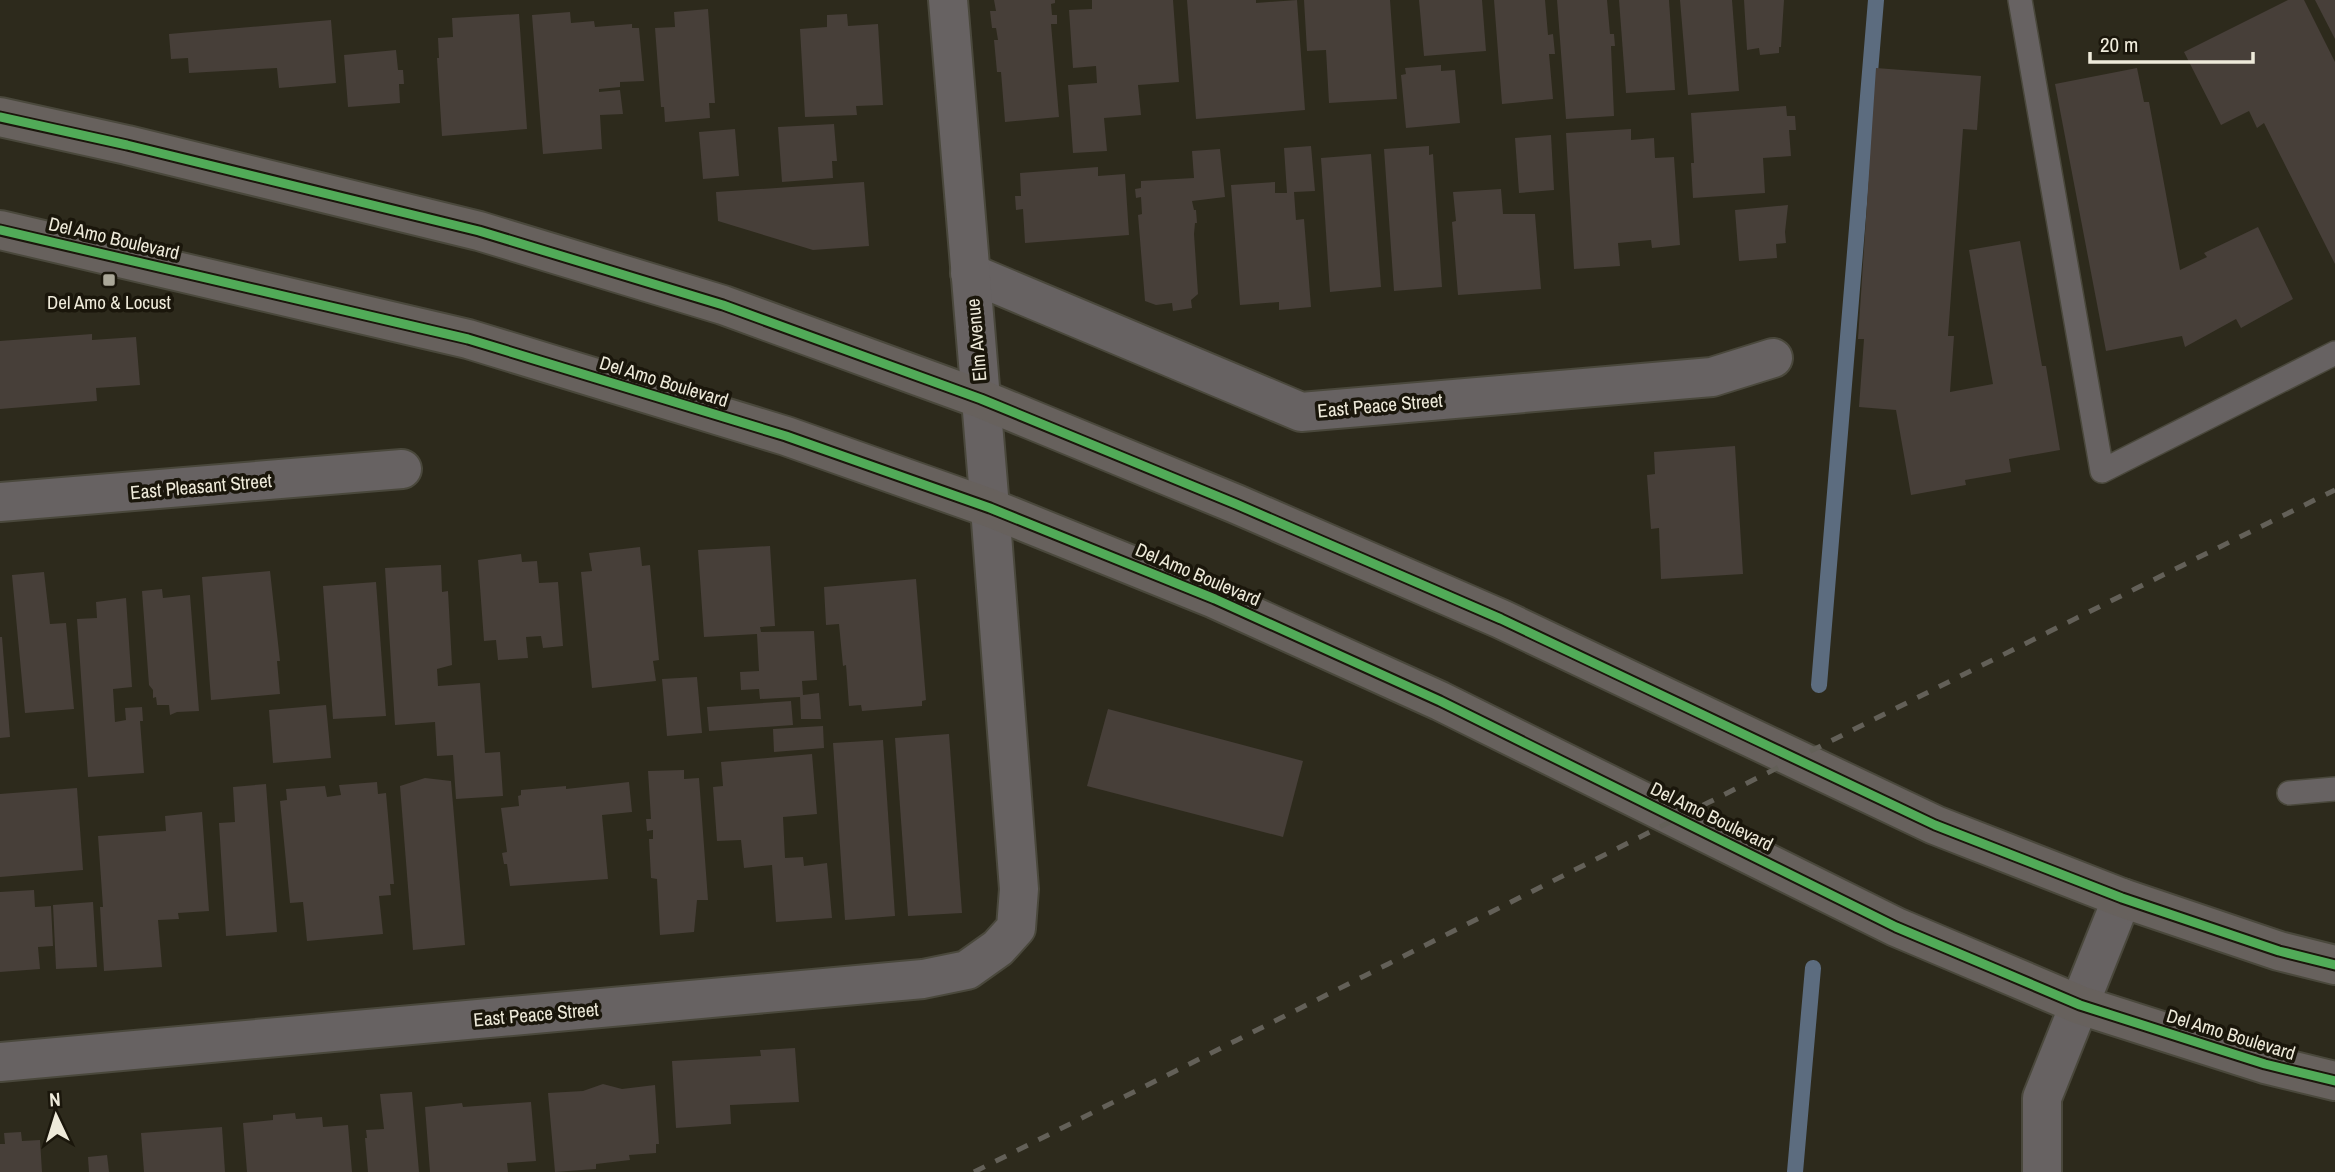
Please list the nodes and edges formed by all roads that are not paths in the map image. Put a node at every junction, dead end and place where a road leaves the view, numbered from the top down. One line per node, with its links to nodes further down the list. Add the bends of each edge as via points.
1 (948, 0): 5 (street, Elm Avenue)
2 (2020, 0): 6 (lane, via 2102,471)
3 (0, 117): 8 (main road, via 479,231 723,305)
4 (0, 230): 11 (main road, Del Amo Boulevard, via 468,339 786,436)
5 (970, 274): 7 (street, East Peace Street, via 1301,412 1712,377); 8 (street, Elm Avenue)
6 (2335, 353)
7 (1773, 358)
8 (981, 399): 11 (street, Elm Avenue); 15 (main road, via 1501,619 1935,825)
9 (402, 469): 10 (street, East Pleasant Street)
10 (0, 502)
11 (990, 508): 14 (street, Elm Avenue); 17 (main road, Del Amo Boulevard, via 1215,599 1428,696 1896,926)
12 (2335, 789): 13 (lane)
13 (2289, 793)
14 (1019, 889): 18 (street, East Peace Street, via 1016,928 998,948 967,970 923,979)
15 (2122, 898): 16 (main road); 17 (street)
16 (2335, 965)
17 (2080, 1005): 19 (main road, Del Amo Boulevard, via 2265,1064); 20 (street, via 2042,1098)
18 (0, 1062)
19 (2335, 1081)
20 (2042, 1172)

